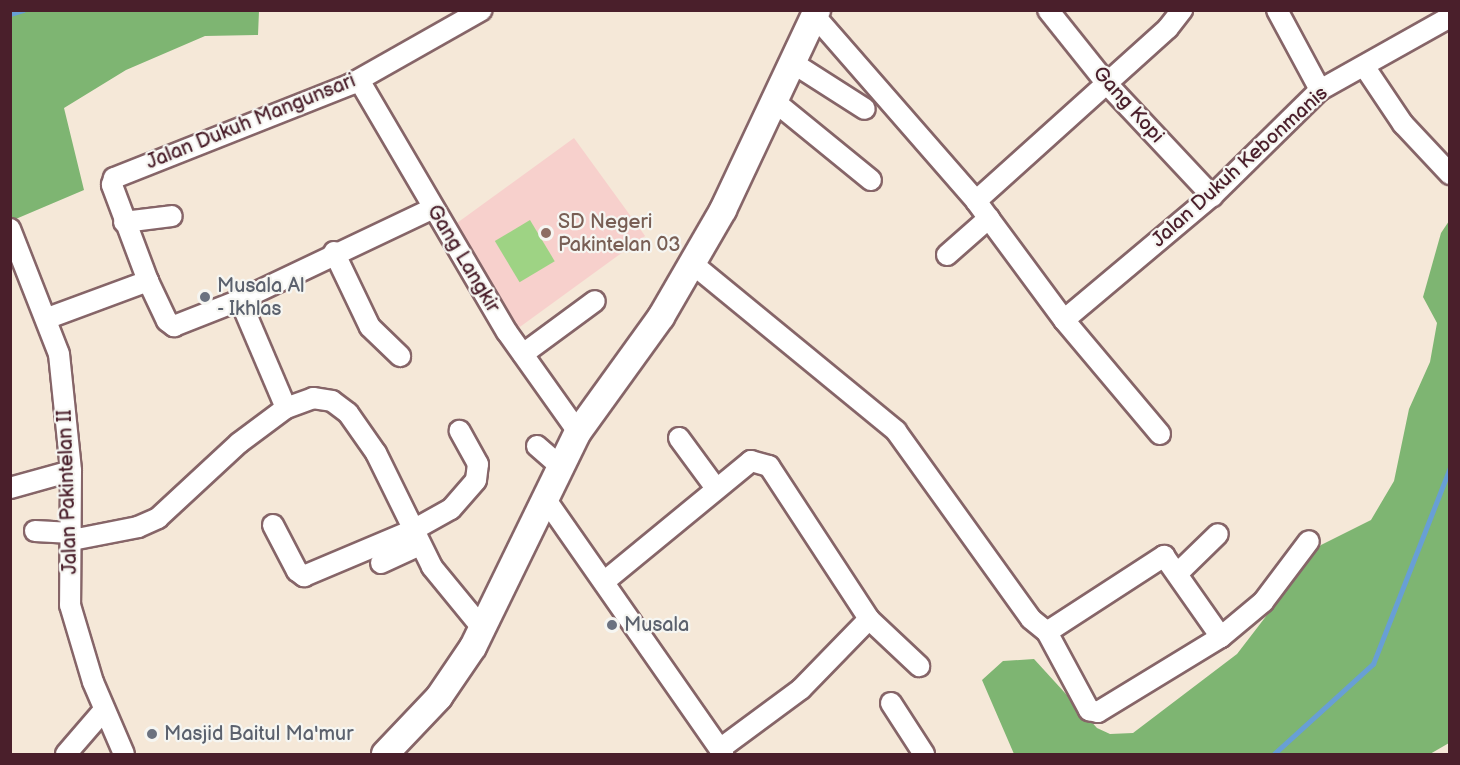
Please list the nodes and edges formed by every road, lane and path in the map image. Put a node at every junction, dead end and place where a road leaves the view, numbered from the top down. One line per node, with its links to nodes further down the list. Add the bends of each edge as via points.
1 (482, 10): 10 (street, Jalan Dukuh Mangunsari)
2 (1048, 10): 11 (street, Gang Kopi)
3 (1182, 10): 7 (street)
4 (1276, 10): 12 (street)
5 (815, 13): 8 (main road); 18 (street)
6 (1449, 17): 9 (street, Jalan Dukuh Kebonmanis)
7 (1166, 19): 11 (street)
8 (793, 63): 13 (main road); 14 (street)
9 (1364, 66): 12 (street, Jalan Dukuh Kebonmanis); 15 (street, via 1403,124)
10 (359, 80): 19 (street, Gang Langkir, via 404,152); 22 (street, Jalan Dukuh Mangunsari, via 120,174 112,185)
11 (1107, 84): 17 (street, Gang Kopi); 18 (street)
12 (1320, 90): 17 (street, Jalan Dukuh Kebonmanis)
13 (774, 101): 16 (street); 27 (main road)
14 (865, 109)
15 (1449, 174)
16 (871, 180)
17 (1212, 196): 32 (street, Jalan Dukuh Kebonmanis)
18 (976, 201): 21 (street)
19 (432, 209): 24 (street, Jalan Dukuh Mangunsari); 33 (street, Gang Langkir)
20 (172, 216): 22 (street)
21 (989, 218): 26 (street); 32 (street)
22 (124, 222): 28 (street, Jalan Dukuh Mangunsari)
23 (10, 229): 25 (street, Jalan Pakintelan II)
24 (334, 252): 29 (street, Jalan Dukuh Mangunsari); 34 (street, via 365,321)
25 (16, 255): 31 (street, Jalan Pakintelan II)
26 (947, 255)
27 (693, 264): 37 (main road, via 661,317); 57 (street, via 896,431 1031,619)
28 (148, 281): 29 (street, Jalan Dukuh Mangunsari, via 174,326); 31 (street)
29 (240, 300): 35 (street)
30 (594, 301): 33 (street)
31 (48, 318): 42 (street, Jalan Pakintelan II, via 59,354)
32 (1064, 320): 38 (street)
33 (523, 354): 37 (street, Gang Langkir)
34 (400, 356)
35 (286, 408): 49 (street, via 238,443 158,518 138,527); 50 (street, via 313,398 332,401 348,413 376,453)
36 (460, 431): 50 (street, via 478,464 476,480 451,509)
37 (578, 432): 41 (main road)
38 (1160, 434)
39 (679, 438): 43 (street)
40 (537, 446): 41 (street)
41 (560, 466): 45 (main road)
42 (71, 471): 44 (street); 49 (street, Jalan Pakintelan II)
43 (715, 487): 54 (street); 55 (street, via 751,461 769,466)
44 (10, 488)
45 (544, 497): 54 (street); 56 (main road)
46 (273, 525): 50 (street, via 297,571 304,576)
47 (35, 531): 49 (street)
48 (1218, 534): 53 (street)
49 (72, 536): 61 (street, Jalan Pakintelan II, via 70,605)
50 (418, 537): 52 (street); 56 (street, via 444,584)
51 (1309, 542): 58 (street, via 1263,602)
52 (381, 563)
53 (1179, 572): 57 (street, via 1164,556); 58 (street)
54 (605, 581): 62 (street)
55 (869, 619): 59 (street); 62 (street, via 801,689)
56 (483, 629): 65 (main road, via 439,697)
57 (1047, 632): 58 (street, via 1089,710 1098,712)
58 (1221, 637)
59 (919, 666)
60 (891, 703): 66 (street)
61 (104, 710): 63 (street); 64 (street, Jalan Pakintelan II)
62 (721, 752)
63 (66, 754)
64 (124, 754)
65 (385, 754)
66 (924, 754)

